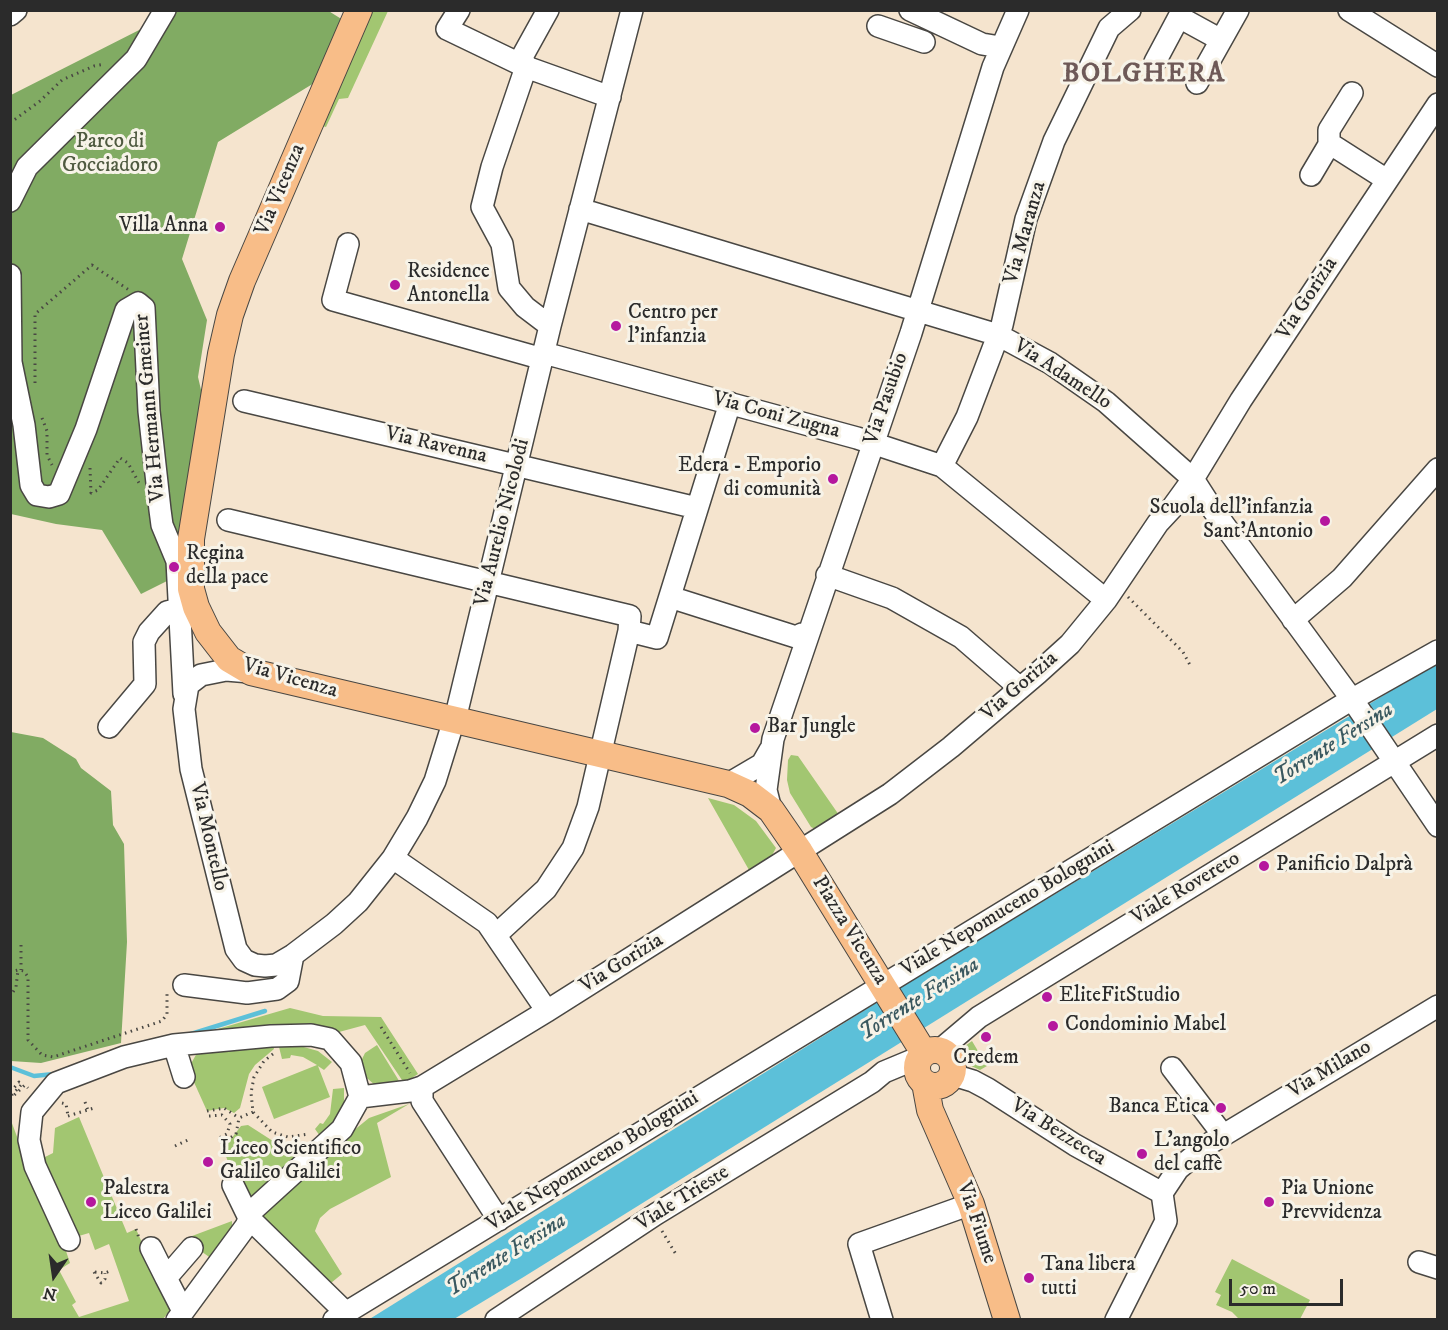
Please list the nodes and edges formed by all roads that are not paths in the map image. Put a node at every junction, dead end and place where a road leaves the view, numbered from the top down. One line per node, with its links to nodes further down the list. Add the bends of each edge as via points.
1 (16, 10): 12 (street)
2 (165, 10): 27 (street, via 136,59 27,167)
3 (359, 10): 53 (main road, Via Vicenza, via 242,281 221,354 189,571 196,607)
4 (459, 10): 19 (street, via 447,29)
5 (548, 10): 19 (street, via 522,57)
6 (632, 10): 22 (street, Via Aurelio Nicolodi)
7 (910, 10): 13 (street)
8 (1018, 10): 16 (street, Via Pasubio)
9 (1130, 10): 33 (street, Via Maranza, via 1109,28 1054,141 1026,219)
10 (1238, 10): 15 (street)
11 (1349, 10): 18 (street)
12 (10, 15)
13 (931, 21): 14 (street, via 921,50); 16 (street, via 982,44)
14 (878, 26)
15 (1221, 40): 17 (street, via 1179,17); 20 (street)
16 (1000, 47): 31 (street, Via Pasubio)
17 (1155, 62)
18 (1437, 66)
19 (526, 67): 22 (street); 32 (street, via 482,207 502,244 508,288)
20 (1197, 83)
21 (1352, 93): 24 (street, via 1329,130)
22 (610, 97): 28 (street, Via Aurelio Nicolodi)
23 (1437, 104): 26 (street, Via Gorizia)
24 (1330, 143): 25 (street); 26 (street)
25 (1311, 175)
26 (1387, 180): 41 (street, Via Gorizia)
27 (10, 201)
28 (580, 209): 31 (street, Via Adamello); 32 (street, Via Aurelio Nicolodi)
29 (348, 244): 34 (street, Via Coni Zugna, via 333,300)
30 (10, 275): 48 (street, Via Hermann Gmeiner, via 11,362 28,398 30,485 37,495 59,494 126,310 138,303 144,308 149,411 160,510 177,561)
31 (918, 310): 33 (street, Via Adamello); 37 (street, Via Pasubio)
32 (550, 326): 34 (street, Via Aurelio Nicolodi)
33 (998, 335): 39 (street, Via Maranza, via 968,417); 41 (street, Via Adamello, via 1050,363 1107,402)
34 (543, 356): 36 (street, Via Coni Zugna); 38 (street, Via Aurelio Nicolodi)
35 (244, 401): 38 (street, Via Ravenna)
36 (730, 403): 37 (street, Via Coni Zugna); 42 (street)
37 (872, 443): 39 (street, Via Coni Zugna); 44 (street, Via Pasubio)
38 (518, 465): 42 (street, Via Ravenna); 45 (street, Via Aurelio Nicolodi)
39 (942, 466): 47 (street, Via Coni Zugna)
40 (1437, 469): 49 (street, via 1342,578)
41 (1193, 479): 47 (street, Via Gorizia, via 1158,523); 49 (street, Via Adamello)
42 (697, 508): 46 (street)
43 (228, 520): 45 (street)
44 (827, 575): 51 (street, Via Pasubio); 54 (street, via 892,598 962,637)
45 (487, 582): 50 (street, via 630,616); 56 (street, Via Aurelio Nicolodi)
46 (670, 597): 50 (street, via 657,638); 51 (street, via 796,637)
47 (1116, 598): 54 (street, Via Gorizia)
48 (179, 609): 53 (street, Via Hermann Gmeiner); 57 (street, via 167,612 149,632 144,642 145,684)
49 (1293, 620): 55 (street, Via Adamello)
50 (629, 631): 60 (street)
51 (807, 635): 59 (street, Via Pasubio)
52 (1435, 653): 55 (street, Viale Nepomuceno Bolognini)
53 (199, 674): 56 (main road, Via Vicenza, via 250,672); 68 (street, Via Montello, via 191,770 236,949 244,960 265,966 276,965)
54 (1020, 688): 65 (street, Via Gorizia, via 890,794)
55 (1354, 702): 61 (street, Via Adamello); 70 (street, Viale Nepomuceno Bolognini)
56 (452, 720): 60 (main road, Via Vicenza); 66 (street, Via Montello, via 435,781)
57 (109, 728)
58 (1437, 735): 61 (street, Viale Rovereto)
59 (770, 750): 62 (street, Via Pasubio, via 762,764); 63 (street, Via Pasubio, via 766,790)
60 (601, 754): 62 (main road, Via Vicenza); 67 (street, via 573,848 546,889)
61 (1389, 754): 64 (street, Via Adamello); 74 (street, Viale Rovereto, via 979,1017)
62 (728, 784): 63 (main road, Via Vicenza)
63 (771, 810): 65 (main road, Piazza Vicenza)
64 (1437, 826)
65 (800, 852): 70 (main road, Piazza Vicenza); 72 (street, Via Gorizia)
66 (393, 858): 67 (street); 68 (street, Via Montello, via 358,902)
67 (497, 934): 72 (street)
68 (293, 955): 69 (street, via 288,981 277,988 247,993)
69 (184, 985)
70 (884, 989): 74 (main road, Piazza Vicenza); 83 (street, Viale Nepomuceno Bolognini)
71 (1437, 1006): 79 (street, Via Milano)
72 (547, 1011): 77 (street, Via Gorizia)
73 (174, 1046): 76 (street); 78 (street, via 271,1036 330,1039 351,1063); 85 (street, via 124,1057 56,1083 32,1112 30,1140 35,1166)
74 (930, 1065): 81 (street, Via Bezzecca, via 988,1089 1075,1145); 82 (main road, Via Fiume, via 930,1110); 91 (street, Viale Trieste, via 884,1072 656,1214)
75 (1172, 1068): 79 (street)
76 (184, 1077)
77 (419, 1085): 78 (street, Via Gorizia, via 410,1091); 83 (street, via 422,1101)
78 (360, 1097): 84 (street, via 342,1129 269,1192)
79 (1223, 1135): 81 (street, Via Milano, via 1178,1169)
80 (230, 1187): 84 (street)
81 (1162, 1193): 94 (street, via 1166,1221)
82 (971, 1204): 92 (street, via 859,1244); 93 (main road, Via Fiume)
83 (499, 1220): 90 (street, Viale Nepomuceno Bolognini)
84 (248, 1222): 89 (street); 90 (street, via 340,1307)
85 (69, 1240)
86 (151, 1248): 88 (street)
87 (192, 1248): 88 (street)
88 (166, 1278): 89 (street)
89 (180, 1315)
90 (337, 1318)
91 (496, 1320)
92 (882, 1320)
93 (1007, 1320)
94 (1116, 1320)

